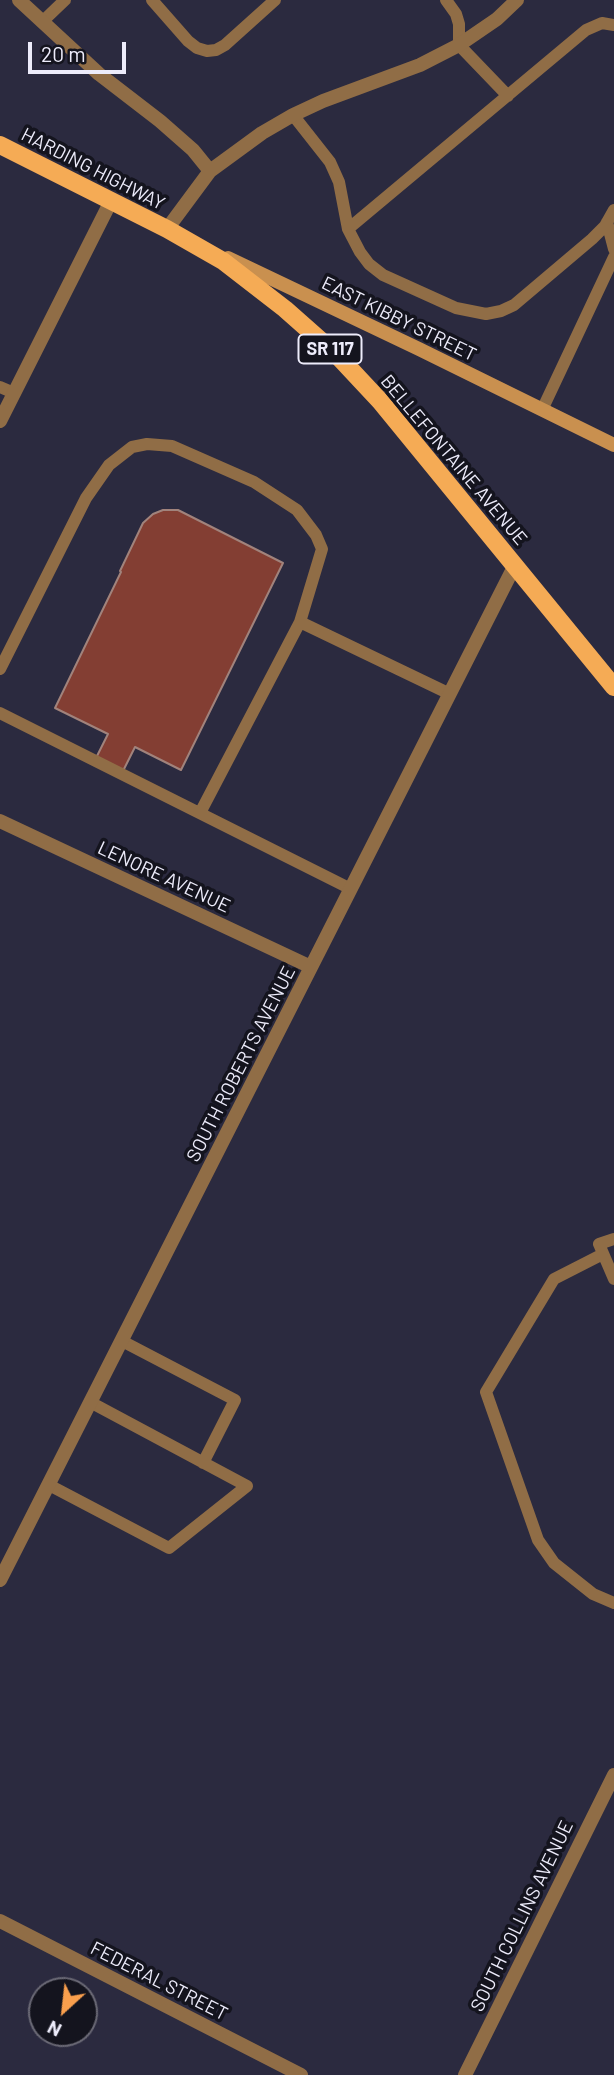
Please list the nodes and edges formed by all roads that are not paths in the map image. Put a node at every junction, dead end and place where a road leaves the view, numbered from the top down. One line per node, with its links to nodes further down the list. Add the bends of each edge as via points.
1 (19, 0): 7 (street)
2 (65, 0): 7 (lane)
3 (152, 0): 4 (lane, via 188,41 207,51 225,45)
4 (275, 0)
5 (446, 0): 9 (lane, via 460,24)
6 (517, 0): 9 (street)
7 (42, 22): 13 (street, via 193,150)
8 (614, 26): 10 (lane, via 602,23 586,30)
9 (459, 45): 10 (lane); 11 (street)
10 (508, 96): 18 (lane)
11 (293, 115): 13 (street); 18 (lane, via 330,162 339,182)
12 (0, 145): 14 (main road, HARDING HIGHWAY / SR 117)
13 (210, 171): 17 (street)
14 (111, 201): 17 (main road, HARDING HIGHWAY / SR 117); 22 (street)
15 (614, 210): 16 (lane)
16 (607, 222): 18 (lane, via 514,305 486,314 457,308 383,275 369,264); 19 (lane)
17 (167, 229): 23 (street, EAST KIBBY STREET); 26 (main road, BELLEFONTAINE AVENUE / SR 117, via 223,261 337,355)
18 (348, 229)
19 (614, 249)
20 (614, 257): 23 (lane)
21 (0, 387): 22 (lane)
22 (14, 393): 24 (street)
23 (542, 410): 25 (street, EAST KIBBY STREET)
24 (0, 421)
25 (614, 446)
26 (515, 565): 29 (main road, BELLEFONTAINE AVENUE / SR 117); 30 (street, SOUTH ROBERTS AVENUE)
27 (300, 622): 28 (lane, via 321,549 298,510 254,482 172,446 147,444 132,447 109,465 86,498); 30 (lane); 32 (lane)
28 (0, 668)
29 (614, 687)
30 (450, 694): 34 (street, SOUTH ROBERTS AVENUE)
31 (0, 713): 32 (lane)
32 (200, 813): 34 (lane)
33 (0, 821): 35 (street, LENORE AVENUE)
34 (351, 889): 35 (street, SOUTH ROBERTS AVENUE)
35 (311, 967): 39 (street, SOUTH ROBERTS AVENUE)
36 (614, 1239): 37 (lane, via 599,1244)
37 (603, 1254): 38 (lane); 44 (lane, via 554,1279 486,1392 538,1540 554,1563 593,1594)
38 (614, 1279)
39 (122, 1341): 40 (street, SOUTH ROBERTS AVENUE); 41 (lane, via 234,1400)
40 (90, 1402): 41 (lane); 42 (street, SOUTH ROBERTS AVENUE)
41 (204, 1462): 42 (lane, via 247,1486 169,1548)
42 (49, 1485): 43 (street, SOUTH ROBERTS AVENUE)
43 (0, 1580)
44 (614, 1603)
45 (614, 1775): 48 (street, SOUTH COLLINS AVENUE)
46 (0, 1921): 47 (street, FEDERAL STREET)
47 (302, 2075)
48 (465, 2075)

